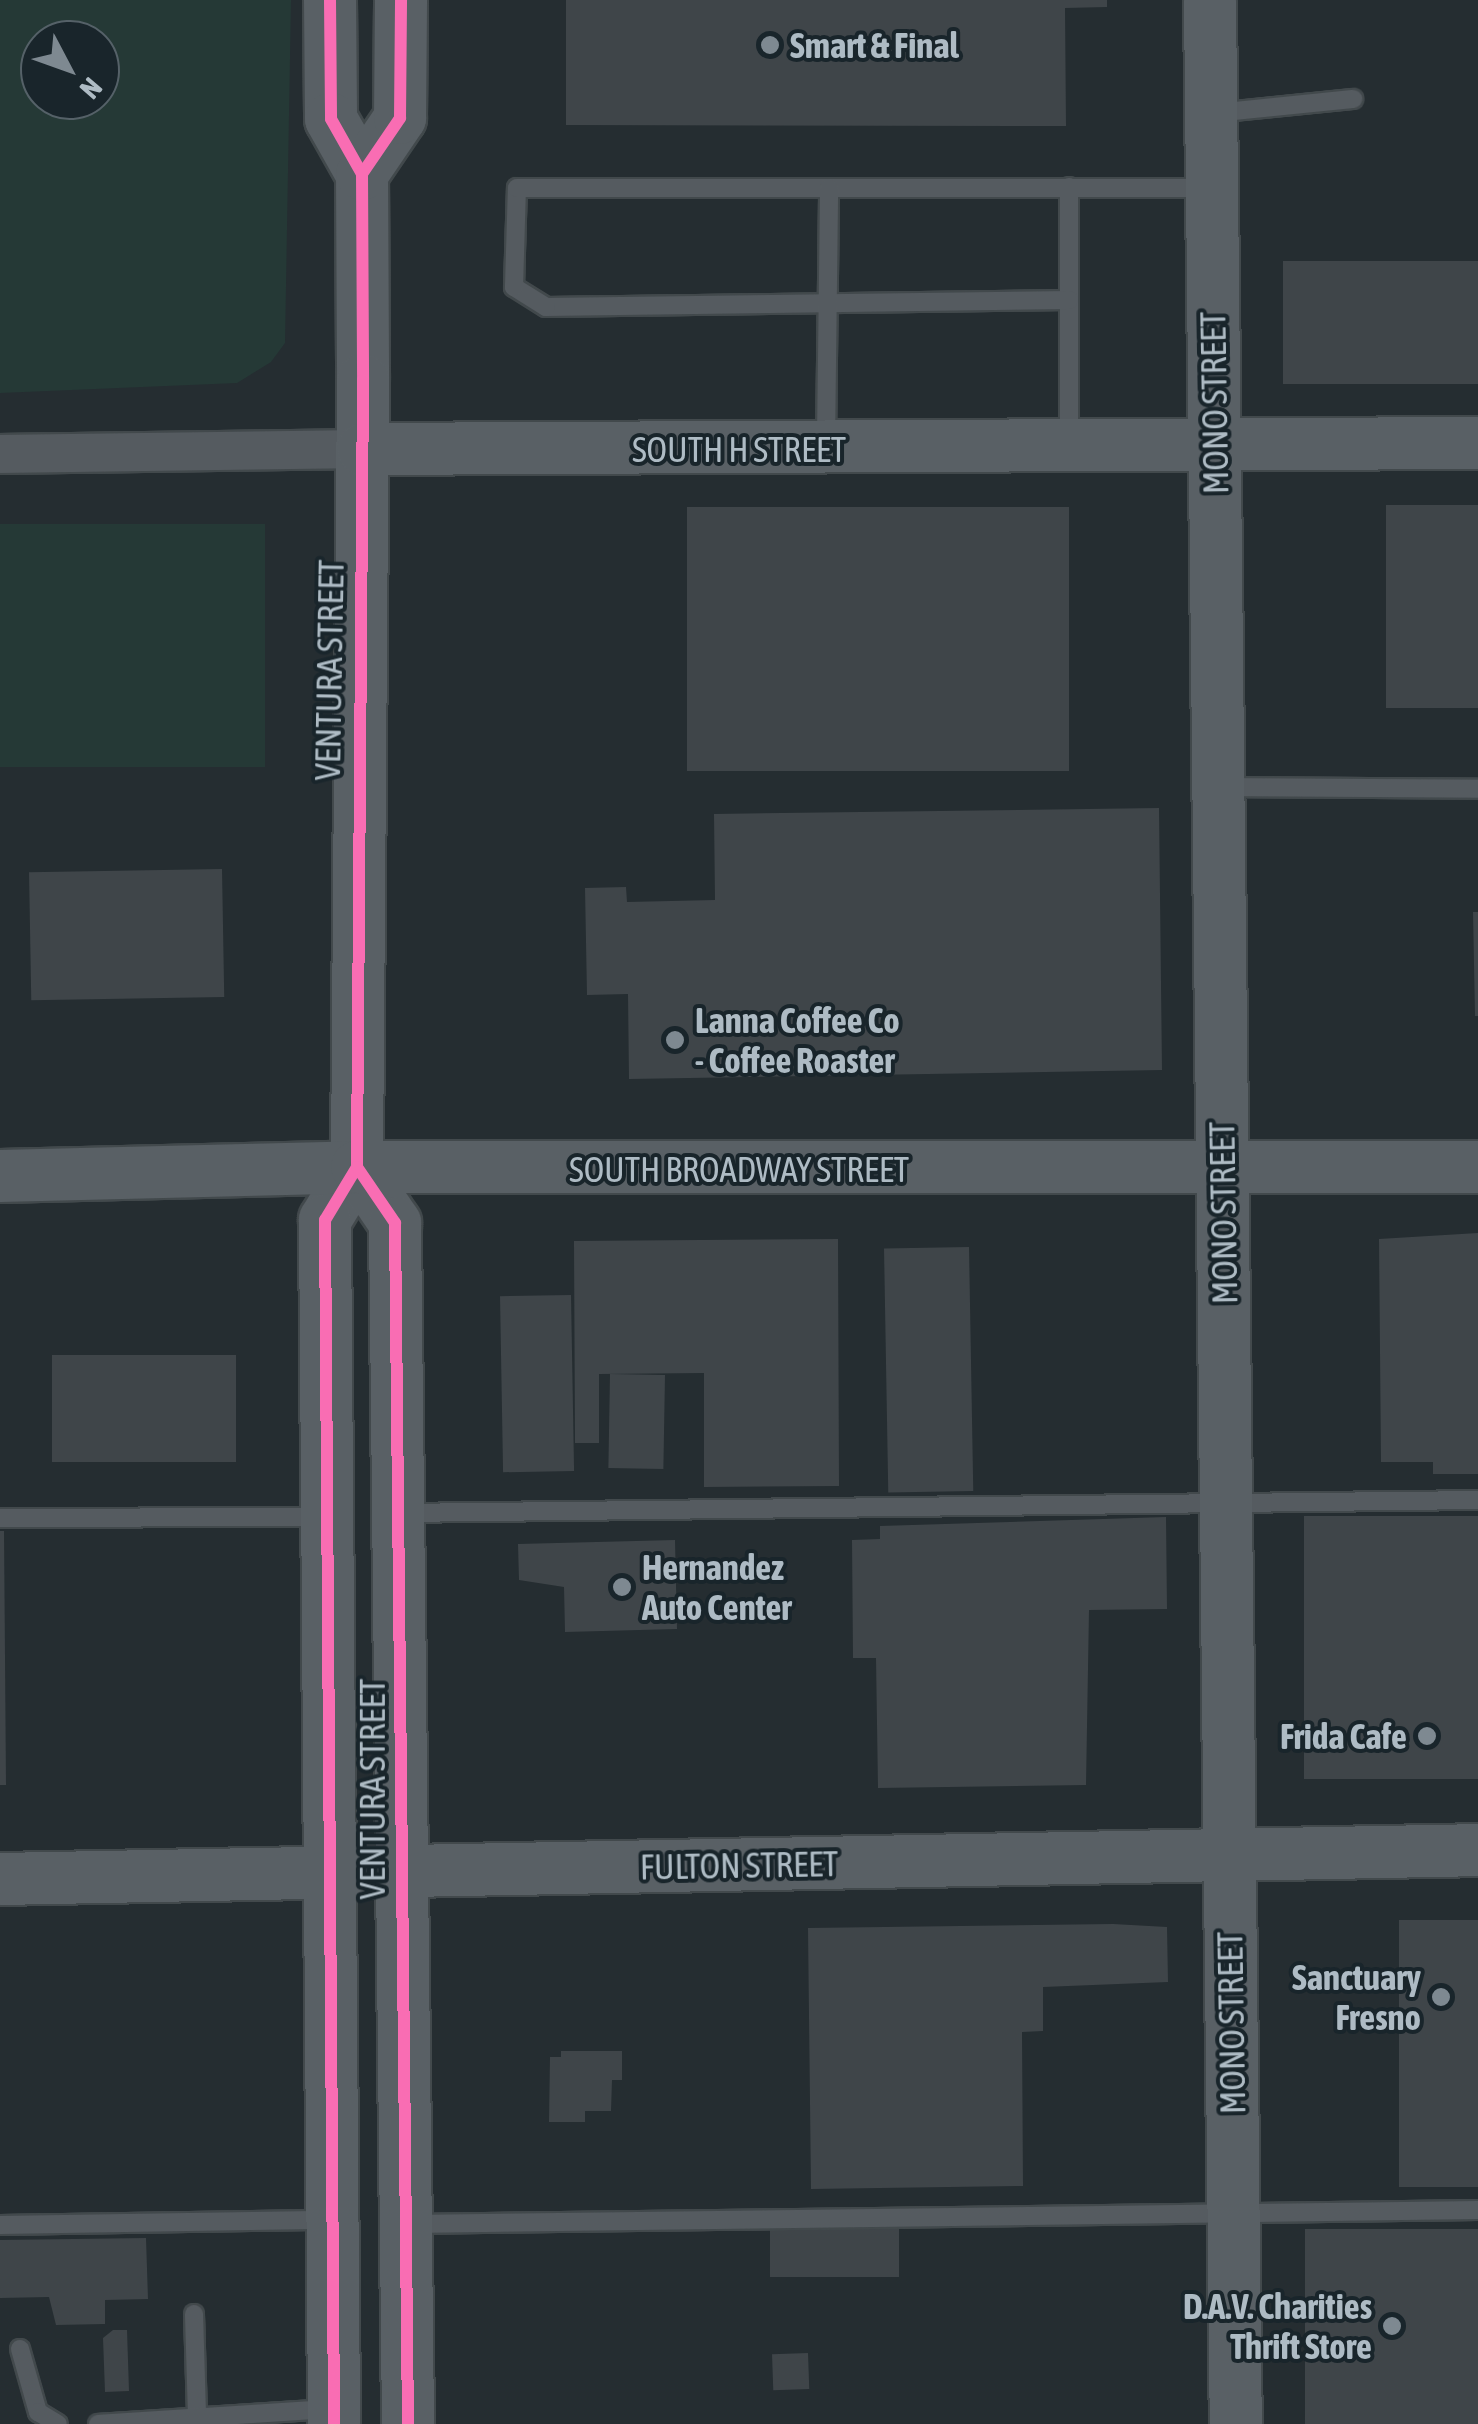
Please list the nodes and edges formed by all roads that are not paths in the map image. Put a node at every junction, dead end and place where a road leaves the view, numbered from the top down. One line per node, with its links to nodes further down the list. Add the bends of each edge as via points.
1 (330, 0): 6 (street, via 330,120)
2 (401, 0): 6 (street, via 400,118)
3 (1210, 2): 5 (street, MONO STREET)
4 (1354, 99): 5 (lane)
5 (1211, 113): 9 (street, MONO STREET)
6 (362, 174): 15 (street, VENTURA STREET)
7 (829, 188): 8 (lane); 11 (lane); 11 (lane, via 517,188 514,288 546,307)
8 (1069, 188): 9 (lane); 10 (lane)
9 (1212, 188): 13 (street, MONO STREET)
10 (1069, 300): 11 (lane); 14 (lane)
11 (828, 303): 16 (lane)
12 (1478, 444): 13 (street, SOUTH H STREET)
13 (1214, 446): 14 (street, SOUTH H STREET); 18 (street, MONO STREET)
14 (1069, 448): 16 (street, SOUTH H STREET)
15 (363, 449): 16 (street, SOUTH H STREET); 17 (street, SOUTH H STREET); 20 (street, VENTURA STREET)
16 (826, 449)
17 (0, 454)
18 (1218, 786): 19 (lane); 22 (street, MONO STREET)
19 (1478, 789)
20 (356, 1167): 22 (street, SOUTH BROADWAY STREET); 23 (street, SOUTH BROADWAY STREET); 26 (street, VENTURA STREET, via 395,1223); 27 (street, VENTURA STREET, via 325,1220)
21 (1478, 1167): 22 (street, SOUTH BROADWAY STREET)
22 (1222, 1172): 25 (street, MONO STREET)
23 (0, 1176)
24 (1478, 1500): 25 (lane)
25 (1226, 1502): 26 (lane); 30 (street, MONO STREET)
26 (400, 1513): 31 (street, VENTURA STREET)
27 (328, 1516): 28 (lane); 32 (street, VENTURA STREET)
28 (0, 1518)
29 (1478, 1850): 30 (street, FULTON STREET)
30 (1228, 1856): 31 (street, FULTON STREET); 35 (street, MONO STREET)
31 (402, 1872): 32 (street, FULTON STREET); 37 (street, VENTURA STREET)
32 (334, 1876): 33 (street, FULTON STREET); 36 (street, VENTURA STREET)
33 (0, 1879)
34 (1478, 2210): 35 (lane)
35 (1234, 2213): 37 (lane); 46 (street, MONO STREET)
36 (330, 2220): 38 (lane); 42 (street, VENTURA STREET)
37 (401, 2224): 45 (street, VENTURA STREET)
38 (0, 2225)
39 (194, 2314): 41 (lane)
40 (20, 2349): 43 (lane, via 38,2412)
41 (196, 2414): 42 (lane); 44 (lane)
42 (334, 2416)
43 (58, 2424)
44 (98, 2424)
45 (408, 2424)
46 (1236, 2424)

